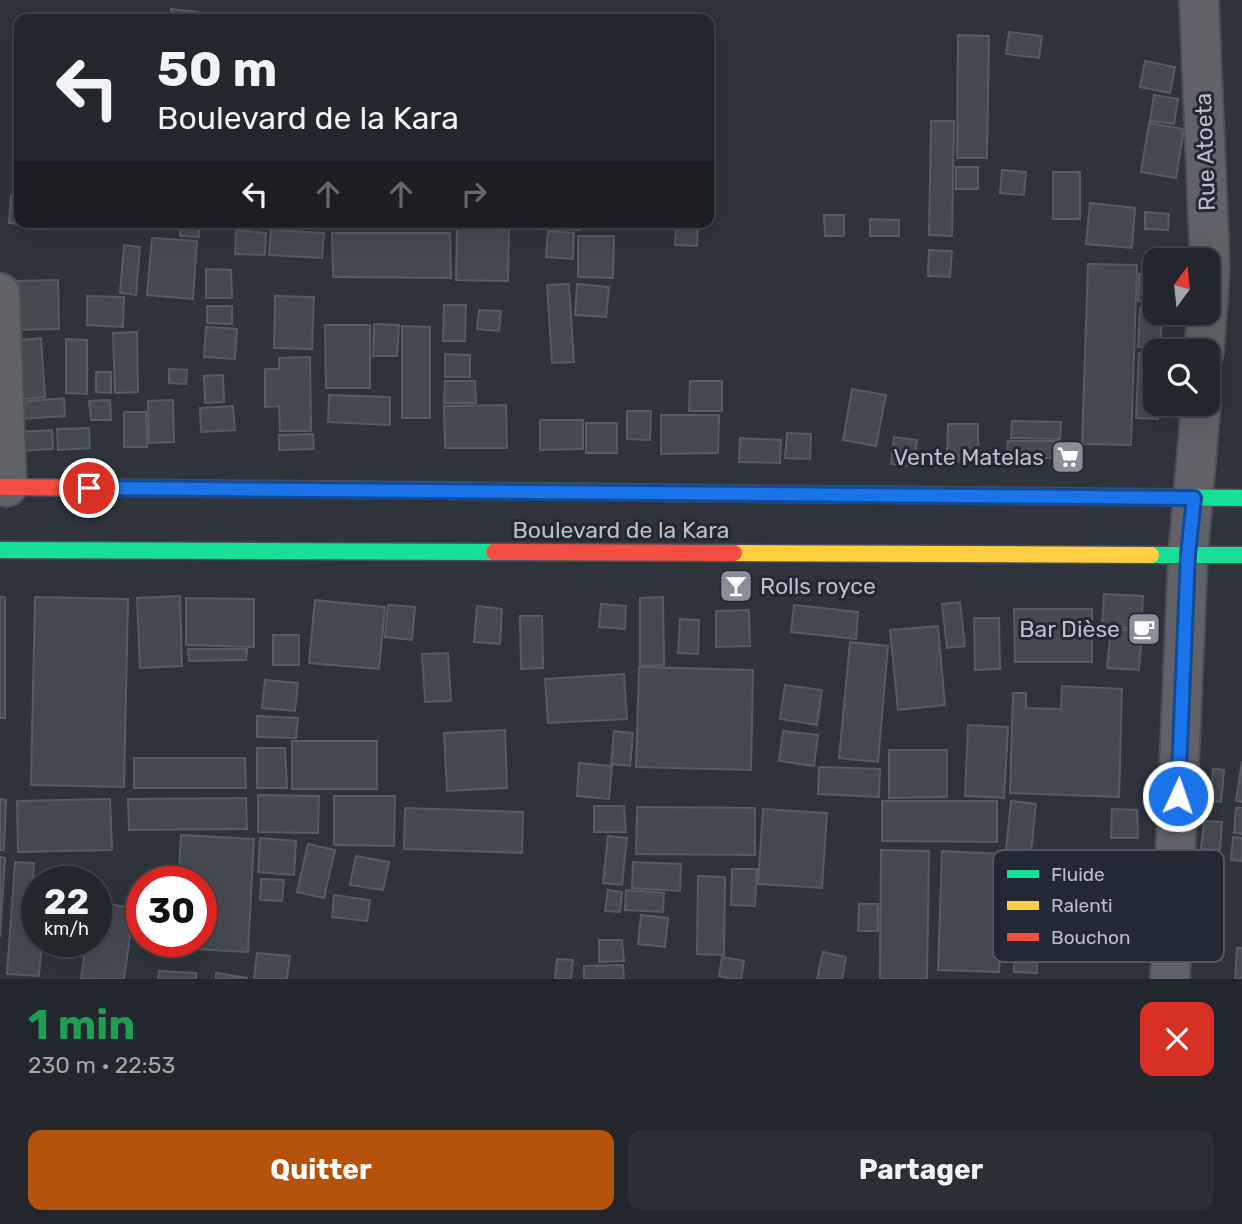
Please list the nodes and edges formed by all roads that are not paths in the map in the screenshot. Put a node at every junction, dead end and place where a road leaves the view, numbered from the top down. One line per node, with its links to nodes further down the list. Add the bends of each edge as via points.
1 (1199, 0): 2 (street, Rue Atoeta)
2 (1209, 248)
3 (0, 293): 5 (street)
4 (1200, 416): 6 (street)
5 (5, 476): 6 (main road, Boulevard de la Kara)
6 (1195, 476): 7 (main road, Boulevard de la Kara); 10 (street)
7 (1242, 498)
8 (0, 550): 10 (main road, Boulevard de la Kara)
9 (1242, 555): 10 (main road, Boulevard de la Kara)
10 (1187, 583): 11 (street)
11 (1176, 850)

